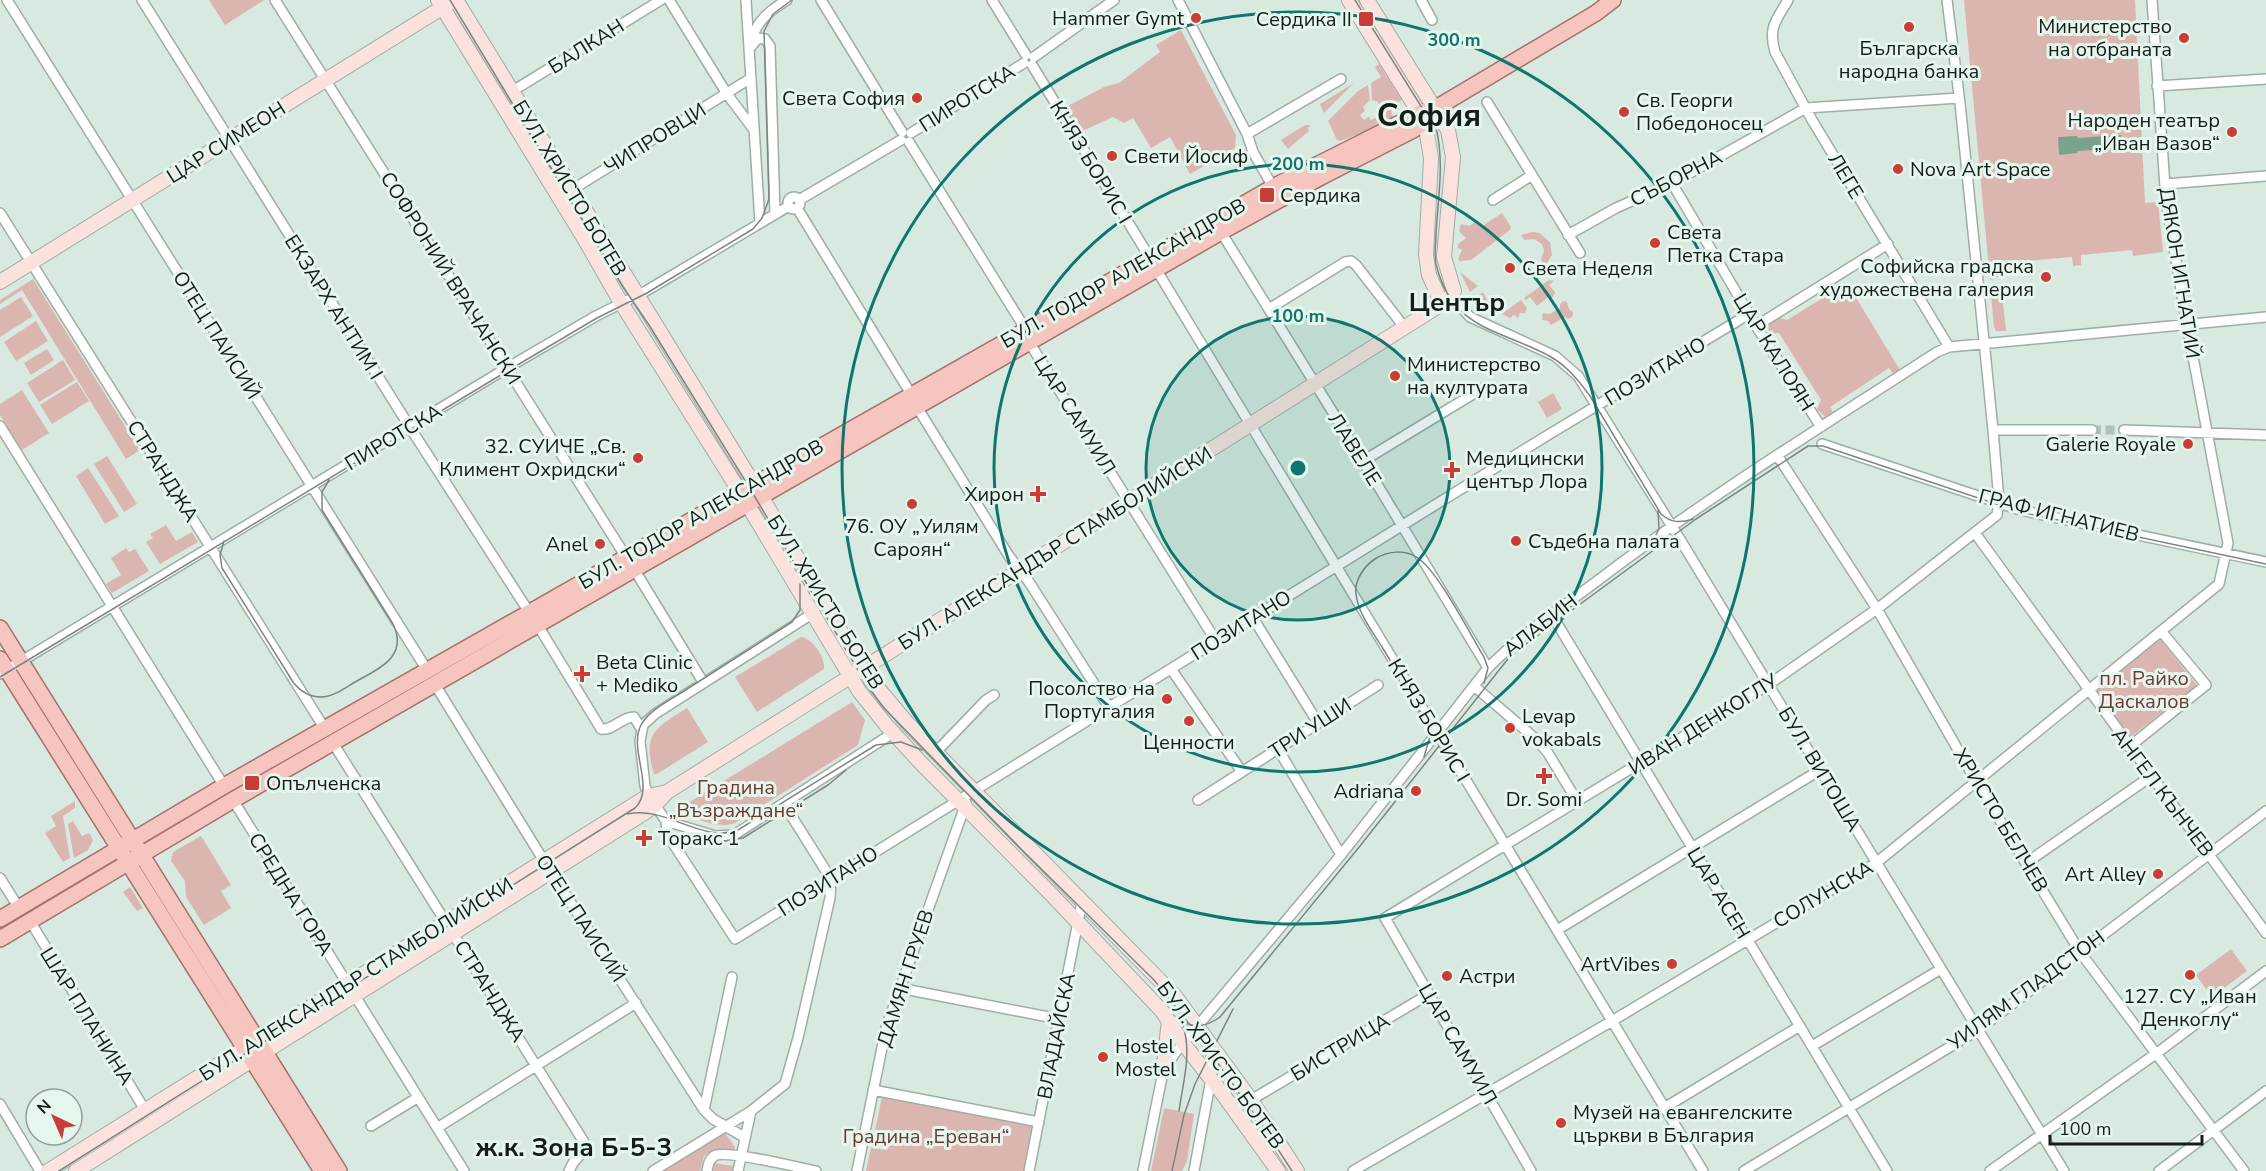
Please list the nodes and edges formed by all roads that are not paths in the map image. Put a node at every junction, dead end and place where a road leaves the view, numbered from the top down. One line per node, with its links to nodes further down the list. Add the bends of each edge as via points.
1 (7, 0): 48 (street, ОТЕЦ ПАИСИЙ)
2 (142, 0): 41 (street, ЕКЗАРХ АНТИМ I)
3 (275, 0): 29 (street, СОФРОНИЙ ВРАЧАНСКИ)
4 (661, 0): 31 (street, БАЛКАН)
5 (669, 0): 32 (street)
6 (746, 0): 24 (street)
7 (787, 0): 21 (street)
8 (821, 0): 40 (street, ЦАР САМУИЛ)
9 (992, 0): 25 (street, КНЯЗ БОРИС I)
10 (1114, 0): 25 (street, ПИРОТСКА)
11 (1178, 0): 39 (street)
12 (1349, 0): 37 (main road)
13 (1367, 0): 35 (main road)
14 (1421, 0): 23 (street)
15 (1613, 0): 22 (main road, БУЛ. ТОДОР АЛЕКСАНДРОВ)
16 (1622, 0): 22 (main road)
17 (1788, 0): 36 (street, ЛЕГЕ, via 1773,24 1772,40)
18 (1947, 0): 33 (street)
19 (2152, 0): 30 (street, ДЯКОН ИГНАТИЙ)
20 (447, 2): 29 (main road, ЦАР СИМЕОН); 31 (main road, БУЛ. ХРИСТО БОТЕВ); 47 (main road, БУЛ. ХРИСТО БОТЕВ)
21 (774, 4): 24 (street, via 759,24)
22 (1596, 13): 35 (main road, БУЛ. ТОДОР АЛЕКСАНДРОВ)
23 (1432, 20)
24 (750, 48): 26 (street); 52 (street, via 758,38 770,45)
25 (1029, 60): 40 (street, ПИРОТСКА); 59 (street, КНЯЗ БОРИС I)
26 (751, 78): 32 (street, ЧИПРОВЦИ); 38 (street)
27 (1341, 79): 39 (street)
28 (2266, 79): 30 (street)
29 (326, 81): 41 (main road, ЦАР СИМЕОН); 73 (street, СОФРОНИЙ ВРАЧАНСКИ)
30 (2157, 81): 45 (street, ДЯКОН ИГНАТИЙ)
31 (512, 92): 47 (main road, БУЛ. ХРИСТО БОТЕВ)
32 (727, 94): 38 (street); 47 (street, ЧИПРОВЦИ)
33 (1959, 98): 36 (street, СЪБОРНА); 71 (street)
34 (1487, 102): 42 (street)
35 (1436, 108): 37 (main road, БУЛ. ТОДОР АЛЕКСАНДРОВ); 62 (main road, via 1452,148 1444,247 1445,264 1454,287)
36 (1806, 108): 44 (street, СЪБОРНА); 56 (street, ЛЕГЕ)
37 (1423, 118): 46 (main road, БУЛ. ТОДОР АЛЕКСАНДРОВ); 54 (main road, БУЛ. ТОДОР АЛЕКСАНДРОВ); 62 (main road, via 1431,158 1426,255 1429,275)
38 (754, 130): 53 (street)
39 (1246, 134): 46 (street)
40 (906, 137): 50 (street, ПИРОТСКА); 70 (street, ЦАР САМУИЛ)
41 (230, 140): 48 (main road, ЦАР СИМЕОН); 80 (street, ЕКЗАРХ АНТИМ I)
42 (1532, 175): 49 (street); 55 (street)
43 (2266, 176): 45 (street)
44 (1672, 183): 55 (street, СЪБОРНА); 65 (street, ЦАР КАЛОЯН)
45 (2165, 184): 67 (street, ДЯКОН ИГНАТИЙ)
46 (1273, 187): 59 (main road, БУЛ. ТОДОР АЛЕКСАНДРОВ)
47 (565, 194): 61 (main road, БУЛ. ХРИСТО БОТЕВ); 63 (main road, БУЛ. ХРИСТО БОТЕВ)
48 (132, 200): 58 (main road, ЦАР СИМЕОН); 90 (street, ОТЕЦ ПАИСИЙ)
49 (1493, 200)
50 (795, 205): 52 (street, ПИРОТСКА); 76 (street)
51 (0, 213): 58 (street, СТРАНДЖА)
52 (776, 214): 53 (street, ПИРОТСКА)
53 (760, 223): 61 (street, ПИРОТСКА)
54 (1221, 232): 59 (main road, БУЛ. ТОДОР АЛЕКСАНДРОВ); 64 (street, ЛАВЕЛЕ)
55 (1568, 235): 57 (street)
56 (1888, 244): 68 (street); 72 (street, ЛЕГЕ)
57 (1580, 254)
58 (31, 263): 60 (main road, ЦАР СИМЕОН); 97 (street, СТРАНДЖА)
59 (1153, 263): 70 (main road, БУЛ. ТОДОР АЛЕКСАНДРОВ); 78 (street, КНЯЗ БОРИС I)
60 (0, 282)
61 (636, 296): 63 (street, ПИРОТСКА); 91 (main road, БУЛ. ХРИСТО БОТЕВ)
62 (1447, 300): 69 (main road, БУЛ. АЛЕКСАНДЪР СТАМБОЛИЙСКИ); 77 (street, БУЛ. ВИТОША, via 1470,317 1555,356 1578,376)
63 (622, 304): 73 (street, ПИРОТСКА); 91 (main road, БУЛ. ХРИСТО БОТЕВ)
64 (1269, 309): 69 (street, via 1351,261); 74 (street, ЛАВЕЛЕ)
65 (1749, 314): 68 (street, ЦАР КАЛОЯН); 77 (street, ПОЗИТАНО)
66 (2266, 317): 67 (street, АЛАБИН)
67 (2187, 325): 71 (street, АЛАБИН); 85 (street, ДЯКОН ИГНАТИЙ)
68 (1756, 326): 81 (street, ЦАР КАЛОЯН)
69 (1405, 328): 74 (main road, БУЛ. АЛЕКСАНДЪР СТАМБОЛИЙСКИ)
70 (1028, 336): 76 (main road, БУЛ. ТОДОР АЛЕКСАНДРОВ); 92 (street, ЦАР САМУИЛ)
71 (1984, 344): 72 (street, АЛАБИН); 82 (street)
72 (1949, 347): 81 (street, АЛАБИН)
73 (507, 368): 80 (street, ПИРОТСКА); 100 (street, СОФРОНИЙ ВРАЧАНСКИ)
74 (1315, 384): 78 (main road, БУЛ. АЛЕКСАНДЪР СТАМБОЛИЙСКИ); 89 (street, ЛАВЕЛЕ)
75 (1483, 388): 89 (street)
76 (914, 401): 91 (main road, БУЛ. ТОДОР АЛЕКСАНДРОВ); 102 (street, via 1009,556)
77 (1598, 405): 94 (street, ПОЗИТАНО); 95 (street, БУЛ. ВИТОША)
78 (1251, 424): 92 (main road, БУЛ. АЛЕКСАНДЪР СТАМБОЛИЙСКИ); 101 (street, КНЯЗ БОРИС I)
79 (0, 426): 103 (street)
80 (410, 427): 90 (street, ПИРОТСКА); 108 (street, ЕКЗАРХ АНТИМ I)
81 (1821, 427): 88 (street, АЛАБИН)
82 (1993, 430): 83 (street); 93 (street)
83 (2092, 430)
84 (2124, 430): 85 (street)
85 (2207, 433): 86 (street); 98 (street, ДЯКОН ИГНАТИЙ)
86 (2266, 435)
87 (1822, 444): 93 (street, ГРАФ ИГНАТИЕВ)
88 (1777, 455): 95 (street, АЛАБИН); 105 (street, ХРИСТО БЕЛЧЕВ)
89 (1363, 461): 94 (street, ЛАВЕЛЕ)
90 (312, 486): 97 (street, ПИРОТСКА); 118 (street, ОТЕЦ ПАИСИЙ)
91 (750, 494): 100 (main road, БУЛ. ТОДОР АЛЕКСАНДРОВ); 104 (main road, БУЛ. ХРИСТО БОТЕВ); 106 (main road, БУЛ. ХРИСТО БОТЕВ)
92 (1129, 501): 102 (main road, БУЛ. АЛЕКСАНДЪР СТАМБОЛИЙСКИ); 112 (street, ЦАР САМУИЛ)
93 (1999, 504): 96 (street, ИВАН ДЕНКОГЛУ, via 1997,515); 98 (street, ГРАФ ИГНАТИЕВ)
94 (1403, 526): 101 (street, ПОЗИТАНО); 115 (street, ЛАВЕЛЕ)
95 (1671, 526): 107 (street, АЛАБИН); 122 (street, БУЛ. ВИТОША)
96 (1975, 533): 105 (street, ИВАН ДЕНКОГЛУ); 124 (street, АНГЕЛ КЪНЧЕВ)
97 (211, 547): 103 (street, ПИРОТСКА); 128 (street, СТРАНДЖА)
98 (2227, 548): 99 (street, ГРАФ ИГНАТИЕВ); 111 (street, СОЛУНСКА, via 2219,584)
99 (2266, 562)
100 (630, 563): 108 (main road, БУЛ. ТОДОР АЛЕКСАНДРОВ); 120 (street, СОФРОНИЙ ВРАЧАНСКИ)
101 (1337, 567): 109 (street, ПОЗИТАНО); 131 (street, КНЯЗ БОРИС I)
102 (1021, 569): 116 (main road, БУЛ. АЛЕКСАНДЪР СТАМБОЛИЙСКИ); 126 (street)
103 (112, 606): 113 (street, ПИРОТСКА); 141 (street)
104 (825, 606): 106 (street); 116 (main road, БУЛ. ХРИСТО БОТЕВ)
105 (1877, 609): 122 (street, ИВАН ДЕНКОГЛУ); 140 (street, ХРИСТО БЕЛЧЕВ)
106 (812, 614): 119 (main road, БУЛ. ХРИСТО БОТЕВ); 120 (street)
107 (1552, 615): 115 (street, АЛАБИН); 136 (street, ЦАР АСЕН)
108 (533, 618): 118 (main road, БУЛ. ТОДОР АЛЕКСАНДРОВ); 129 (street, ЕКЗАРХ АНТИМ I, via 601,729 634,717)
109 (1252, 618): 112 (street, ПОЗИТАНО); 127 (street)
110 (0, 628): 113 (main road)
111 (2161, 631): 124 (street, СОЛУНСКА); 133 (street, via 2206,685)
112 (1216, 641): 117 (street, ПОЗИТАНО)
113 (21, 661): 114 (street, ПИРОТСКА); 151 (main road)
114 (2, 668): 154 (main road)
115 (1488, 668): 123 (street, АЛАБИН)
116 (862, 669): 119 (main road, БУЛ. АЛЕКСАНДЪР СТАМБОЛИЙСКИ); 135 (main road, БУЛ. ХРИСТО БОТЕВ)
117 (1171, 669): 126 (street, ПОЗИТАНО); 138 (street)
118 (431, 677): 128 (main road, БУЛ. ТОДОР АЛЕКСАНДРОВ); 132 (main road, БУЛ. ТОДОР АЛЕКСАНДРОВ); 161 (street, ОТЕЦ ПАИСИЙ)
119 (849, 677): 130 (main road, БУЛ. ХРИСТО БОТЕВ); 144 (main road, БУЛ. АЛЕКСАНДЪР СТАМБОЛИЙСКИ)
120 (703, 682): 129 (street, via 655,714)
121 (1378, 684): 127 (street, ТРИ УШИ)
122 (1768, 685): 136 (street, ИВАН ДЕНКОГЛУ); 137 (street, БУЛ. ВИТОША)
123 (1474, 686): 131 (street, АЛАБИН); 146 (street, via 1538,741)
124 (2088, 690): 133 (street, АНГЕЛ КЪНЧЕВ); 140 (street, СОЛУНСКА)
125 (994, 695): 135 (street)
126 (1109, 707): 142 (street, ПОЗИТАНО)
127 (1318, 723): 134 (street, ТРИ УШИ)
128 (325, 729): 141 (main road, БУЛ. ТОДОР АЛЕКСАНДРОВ)
129 (642, 730): 144 (street, via 645,786)
130 (893, 733): 147 (main road, БУЛ. ХРИСТО БОТЕВ); 148 (street)
131 (1437, 734): 152 (street, КНЯЗ БОРИС I); 157 (street, АЛАБИН)
132 (333, 743): 143 (main road, БУЛ. ТОДОР АЛЕКСАНДРОВ); 170 (street, СТРАНДЖА)
133 (2129, 747): 139 (street, АНГЕЛ КЪНЧЕВ)
134 (1278, 749): 138 (street, ТРИ УШИ); 157 (street)
135 (936, 752): 142 (main road, БУЛ. ХРИСТО БОТЕВ)
136 (1641, 762): 146 (street, ИВАН ДЕНКОГЛУ); 153 (street, ЦАР АСЕН)
137 (1820, 770): 153 (street); 159 (street, БУЛ. ВИТОША)
138 (1242, 772): 145 (street, ТРИ УШИ)
139 (2151, 777): 156 (street, АНГЕЛ КЪНЧЕВ); 160 (street)
140 (1976, 781): 159 (street, СОЛУНСКА); 160 (street, ХРИСТО БЕЛЧЕВ)
141 (224, 786): 151 (main road, БУЛ. ТОДОР АЛЕКСАНДРОВ)
142 (973, 790): 147 (street, ПОЗИТАНО); 164 (main road, БУЛ. ХРИСТО БОТЕВ)
143 (233, 800): 155 (main road, БУЛ. ТОДОР АЛЕКСАНДРОВ); 180 (street, СРЕДНА ГОРА)
144 (652, 800): 150 (street); 161 (main road, БУЛ. АЛЕКСАНДЪР СТАМБОЛИЙСКИ)
145 (1198, 800)
146 (1578, 801): 152 (street, ИВАН ДЕНКОГЛУ)
147 (961, 803): 163 (street, ПОЗИТАНО); 169 (main road, БУЛ. ХРИСТО БОТЕВ); 179 (street, ДАМЯН ГРУЕВ)
148 (784, 804): 150 (street, via 729,836 715,836); 163 (street)
149 (2266, 811): 156 (street, УИЛЯМ ГЛАДСТОН)
150 (666, 821): 163 (street, ПОЗИТАНО, via 667,834 735,939)
151 (133, 840): 154 (main road, БУЛ. ТОДОР АЛЕКСАНДРОВ); 155 (main road)
152 (1505, 845): 166 (street, ИВАН ДЕНКОГЛУ); 171 (street, КНЯЗ БОРИС I)
153 (1693, 848): 171 (street); 174 (street, ЦАР АСЕН)
154 (118, 849): 158 (main road); 165 (main road, БУЛ. ТОДОР АЛЕКСАНДРОВ)
155 (141, 854): 158 (main road, БУЛ. ТОДОР АЛЕКСАНДРОВ); 190 (main road)
156 (2210, 854): 172 (street, АНГЕЛ КЪНЧЕВ); 175 (street, УИЛЯМ ГЛАДСТОН)
157 (1341, 855): 186 (street, АЛАБИН)
158 (127, 863): 168 (main road, БУЛ. ТОДОР АЛЕКСАНДРОВ); 194 (main road)
159 (1876, 863): 174 (street, СОЛУНСКА); 176 (street, БУЛ. ВИТОША)
160 (2026, 863): 175 (street, ХРИСТО БЕЛЧЕВ)
161 (548, 866): 170 (main road, БУЛ. АЛЕКСАНДЪР СТАМБОЛИЙСКИ); 182 (street, ОТЕЦ ПАИСИЙ)
162 (0, 878): 165 (street)
163 (831, 879): 210 (street, via 830,898 787,1080)
164 (1082, 901): 169 (street, ВЛАДАЙСКА); 186 (main road, БУЛ. ХРИСТО БОТЕВ, via 1158,976)
165 (19, 908): 167 (main road, БУЛ. ТОДОР АЛЕКСАНДРОВ)
166 (1385, 918): 181 (street, ЦАР САМУИЛ)
167 (0, 919)
168 (30, 921): 173 (main road, БУЛ. ТОДОР АЛЕКСАНДРОВ); 208 (street, ШАР ПЛАНИНА)
169 (1078, 922): 183 (street, ВЛАДАЙСКА); 184 (main road, БУЛ. ХРИСТО БОТЕВ)
170 (450, 928): 180 (main road, БУЛ. АЛЕКСАНДЪР СТАМБОЛИЙСКИ); 195 (street, СТРАНДЖА)
171 (1557, 930): 185 (street, КНЯЗ БОРИС I)
172 (2266, 933)
173 (0, 939)
174 (1748, 940): 185 (street, СОЛУНСКА); 187 (street, ЦАР АСЕН)
175 (2080, 952): 188 (street, УИЛЯМ ГЛАДСТОН); 193 (street, ХРИСТО БЕЛЧЕВ)
176 (1941, 969): 188 (street, БУЛ. ВИТОША); 192 (street)
177 (2266, 971): 193 (street)
178 (732, 977): 209 (street)
179 (899, 988): 183 (street); 198 (street, ДАМЯН ГРУЕВ)
180 (351, 990): 190 (main road, БУЛ. АЛЕКСАНДЪР СТАМБОЛИЙСКИ); 202 (street, СРЕДНА ГОРА)
181 (1429, 994): 201 (street, ЦАР САМУИЛ); 204 (street, БИСТРИЦА)
182 (636, 1003): 195 (street); 209 (street, ОТЕЦ ПАИСИЙ)
183 (1059, 1019): 211 (street, ВЛАДАЙСКА)
184 (1169, 1021): 189 (main road, БУЛ. ХРИСТО БОТЕВ); 196 (main road)
185 (1612, 1021): 201 (street, СОЛУНСКА); 206 (street, КНЯЗ БОРИС I)
186 (1197, 1026): 189 (street, АЛАБИН); 191 (main road, БУЛ. ХРИСТО БОТЕВ)
187 (1800, 1026): 192 (street, ЦАР АСЕН); 206 (street)
188 (1978, 1030): 207 (street, УИЛЯМ ГЛАДСТОН); 216 (street, БУЛ. ВИТОША)
189 (1183, 1043): 196 (street, АЛАБИН); 197 (main road, БУЛ. ХРИСТО БОТЕВ)
190 (262, 1046): 194 (main road, БУЛ. АЛЕКСАНДЪР СТАМБОЛИЙСКИ); 223 (main road)
191 (1211, 1046): 197 (street); 204 (main road, БУЛ. ХРИСТО БОТЕВ)
192 (1812, 1046): 207 (street, ЦАР АСЕН)
193 (2157, 1053): 215 (street, ХРИСТО БЕЛЧЕВ); 216 (street)
194 (248, 1054): 208 (main road, БУЛ. АЛЕКСАНДЪР СТАМБОЛИЙСКИ); 221 (main road, БУЛ. АЛЕКСАНДЪР СТАМБОЛИЙСКИ); 222 (main road)
195 (536, 1066): 214 (street); 225 (street, СТРАНДЖА, via 584,1142 585,1149)
196 (1163, 1072): 232 (street)
197 (1211, 1079): 200 (main road, БУЛ. ХРИСТО БОТЕВ); 203 (street)
198 (873, 1090): 211 (street); 230 (street, ДАМЯН ГРУЕВ)
199 (2266, 1091): 215 (street)
200 (1222, 1093): 203 (street); 234 (main road, БУЛ. ХРИСТО БОТЕВ)
201 (1486, 1094): 236 (street, СОЛУНСКА); 237 (street, ЦАР САМУИЛ)
202 (417, 1098): 212 (street); 214 (street, СРЕДНА ГОРА)
203 (1207, 1100): 233 (street)
204 (1251, 1100): 235 (main road, БУЛ. ХРИСТО БОТЕВ)
205 (0, 1104): 219 (street)
206 (1664, 1108): 238 (street, КНЯЗ БОРИС I)
207 (1849, 1108): 239 (street, УИЛЯМ ГЛАДСТОН); 240 (street, ЦАР АСЕН)
208 (146, 1110): 220 (main road, БУЛ. АЛЕКСАНДЪР СТАМБОЛИЙСКИ)
209 (704, 1110): 213 (street, ОТЕЦ ПАИСИЙ)
210 (751, 1111): 213 (street); 217 (street)
211 (1039, 1122): 231 (street, ВЛАДАЙСКА)
212 (371, 1126)
213 (726, 1126): 217 (street, ОТЕЦ ПАИСИЙ); 226 (street)
214 (437, 1128): 224 (street, СРЕДНА ГОРА)
215 (2213, 1130): 243 (street); 244 (street, ХРИСТО БЕЛЧЕВ)
216 (2042, 1136): 241 (street); 242 (street, БУЛ. ВИТОША)
217 (744, 1137): 218 (street)
218 (741, 1156): 227 (street, via 717,1155); 228 (street); 229 (street)
219 (40, 1171)
220 (48, 1171)
221 (76, 1171)
222 (322, 1171)
223 (339, 1171)
224 (464, 1171)
225 (569, 1171)
226 (653, 1171)
227 (707, 1171)
228 (738, 1171)
229 (816, 1171)
230 (857, 1171)
231 (1029, 1171)
232 (1143, 1171)
233 (1194, 1171)
234 (1278, 1171)
235 (1297, 1171)
236 (1353, 1171)
237 (1530, 1171)
238 (1702, 1171)
239 (1744, 1171)
240 (1887, 1171)
241 (1990, 1171)
242 (2064, 1171)
243 (2159, 1171)
244 (2244, 1171)

